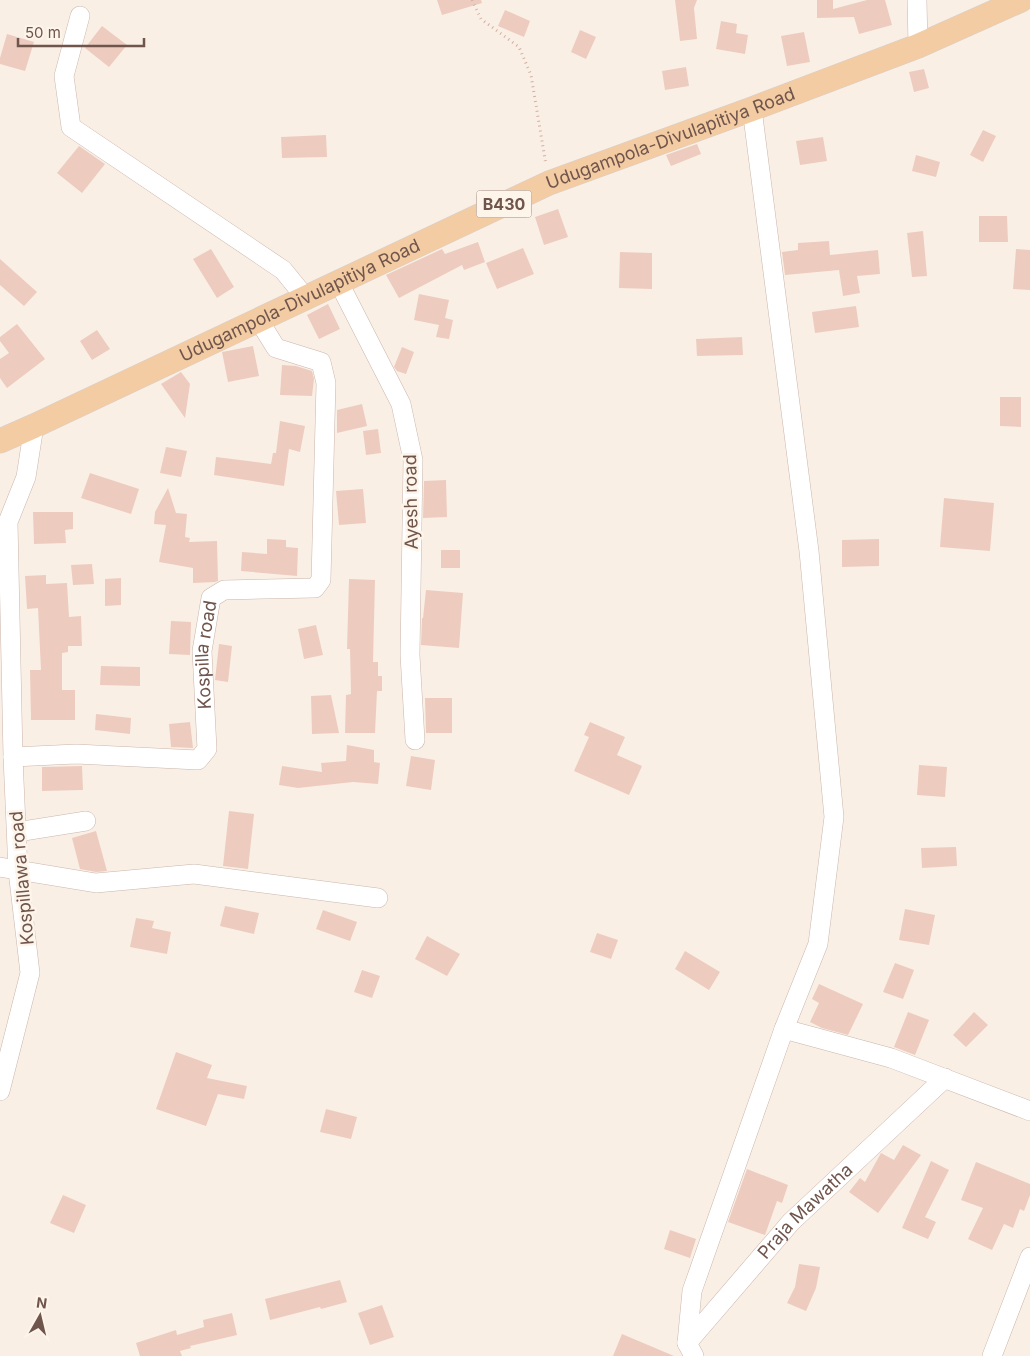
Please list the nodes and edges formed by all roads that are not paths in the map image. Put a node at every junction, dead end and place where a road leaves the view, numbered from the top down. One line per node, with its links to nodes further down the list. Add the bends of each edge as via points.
1 (917, 0): 4 (street)
2 (1021, 0): 4 (main road, Udugampola-Divulapitiya Road / B430)
3 (80, 16): 7 (street, via 64,76 71,127 283,270)
4 (918, 46): 5 (main road, Udugampola-Divulapitiya Road / B430)
5 (752, 109): 6 (main road, Udugampola-Divulapitiya Road / B430, via 548,183); 19 (street, via 809,551 834,817 818,944)
6 (338, 281): 7 (main road, Udugampola-Divulapitiya Road / B430); 11 (street, Ayesh road, via 401,404 413,460 410,655)
7 (305, 297): 8 (main road, Udugampola-Divulapitiya Road / B430)
8 (258, 319): 9 (main road, Udugampola-Divulapitiya Road / B430); 12 (street, Kospilla road, via 276,348 321,362 326,384 321,580 315,588 224,590 211,598 202,651 208,749 198,760 76,754)
9 (34, 426): 10 (main road, Udugampola-Divulapitiya Road / B430); 12 (street, Kospillawa road, via 26,477 8,522)
10 (0, 441)
11 (415, 740)
12 (13, 757): 13 (street, Kospillawa road)
13 (8, 809): 15 (street, Kospillawa road)
14 (86, 821): 15 (street)
15 (17, 832): 17 (street, Kospillawa road)
16 (0, 867): 17 (street)
17 (18, 871): 18 (street, via 96,883 194,874); 21 (street, Kospillawa road, via 30,973)
18 (378, 898)
19 (784, 1029): 20 (street, via 891,1058); 24 (street, via 692,1291)
20 (945, 1078): 22 (street); 24 (street, Praja Mawatha, via 791,1222)
21 (0, 1091)
22 (1030, 1111)
23 (1030, 1257): 25 (street)
24 (691, 1349)
25 (992, 1356)

